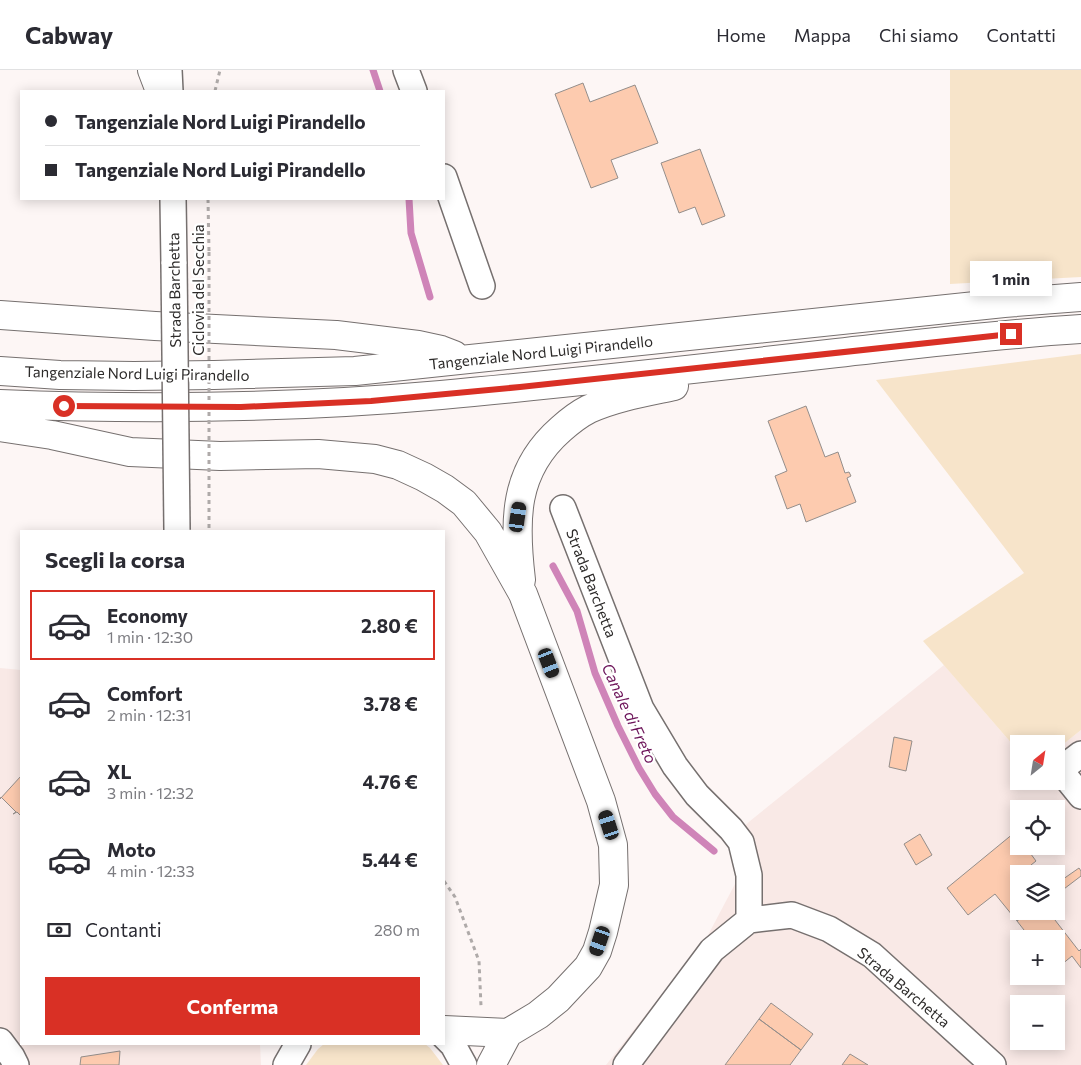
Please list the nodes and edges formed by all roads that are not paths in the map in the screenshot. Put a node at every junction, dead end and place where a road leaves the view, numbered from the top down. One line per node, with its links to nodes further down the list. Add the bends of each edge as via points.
1 (152, 70): 4 (highway)
2 (169, 70): 5 (street)
3 (406, 70): 6 (street)
4 (160, 90)
5 (170, 90)
6 (414, 90)
7 (445, 180): 9 (street)
8 (173, 200): 19 (street, Strada Barchetta, bridge)
9 (482, 286)
10 (1081, 297): 14 (highway, Tangenziale Nord Luigi Pirandello)
11 (0, 315): 14 (highway, via 336,335 418,345)
12 (1081, 329): 13 (highway, Tangenziale Nord Luigi Pirandello)
13 (794, 358): 16 (highway, Tangenziale Nord Luigi Pirandello, via 371,401 241,407); 20 (highway, via 622,398 587,410 571,420 544,446 527,476 521,495 516,541)
14 (467, 360): 15 (highway, Tangenziale Nord Luigi Pirandello, via 355,371 214,375 60,375)
15 (0, 370)
16 (0, 404)
17 (0, 427): 20 (highway, via 130,452 220,456 318,454 375,459 398,465 424,477 464,503 488,532)
18 (563, 508): 23 (street, Strada Barchetta, via 641,708 686,781 741,842 749,875)
19 (177, 530)
20 (523, 594): 25 (highway, via 609,825 614,885 597,951 588,967 538,1016)
21 (1081, 754): 22 (street, via 1060,770)
22 (1081, 796)
23 (749, 920): 33 (street, via 712,950); 34 (street, Strada Barchetta, via 792,915 829,929 872,955)
24 (445, 1030): 25 (highway)
25 (495, 1033): 32 (highway)
26 (445, 1037): 31 (street)
27 (0, 1041): 29 (street)
28 (297, 1045): 30 (street)
29 (16, 1065)
30 (286, 1065)
31 (464, 1065)
32 (491, 1065)
33 (626, 1065)
34 (993, 1065)

